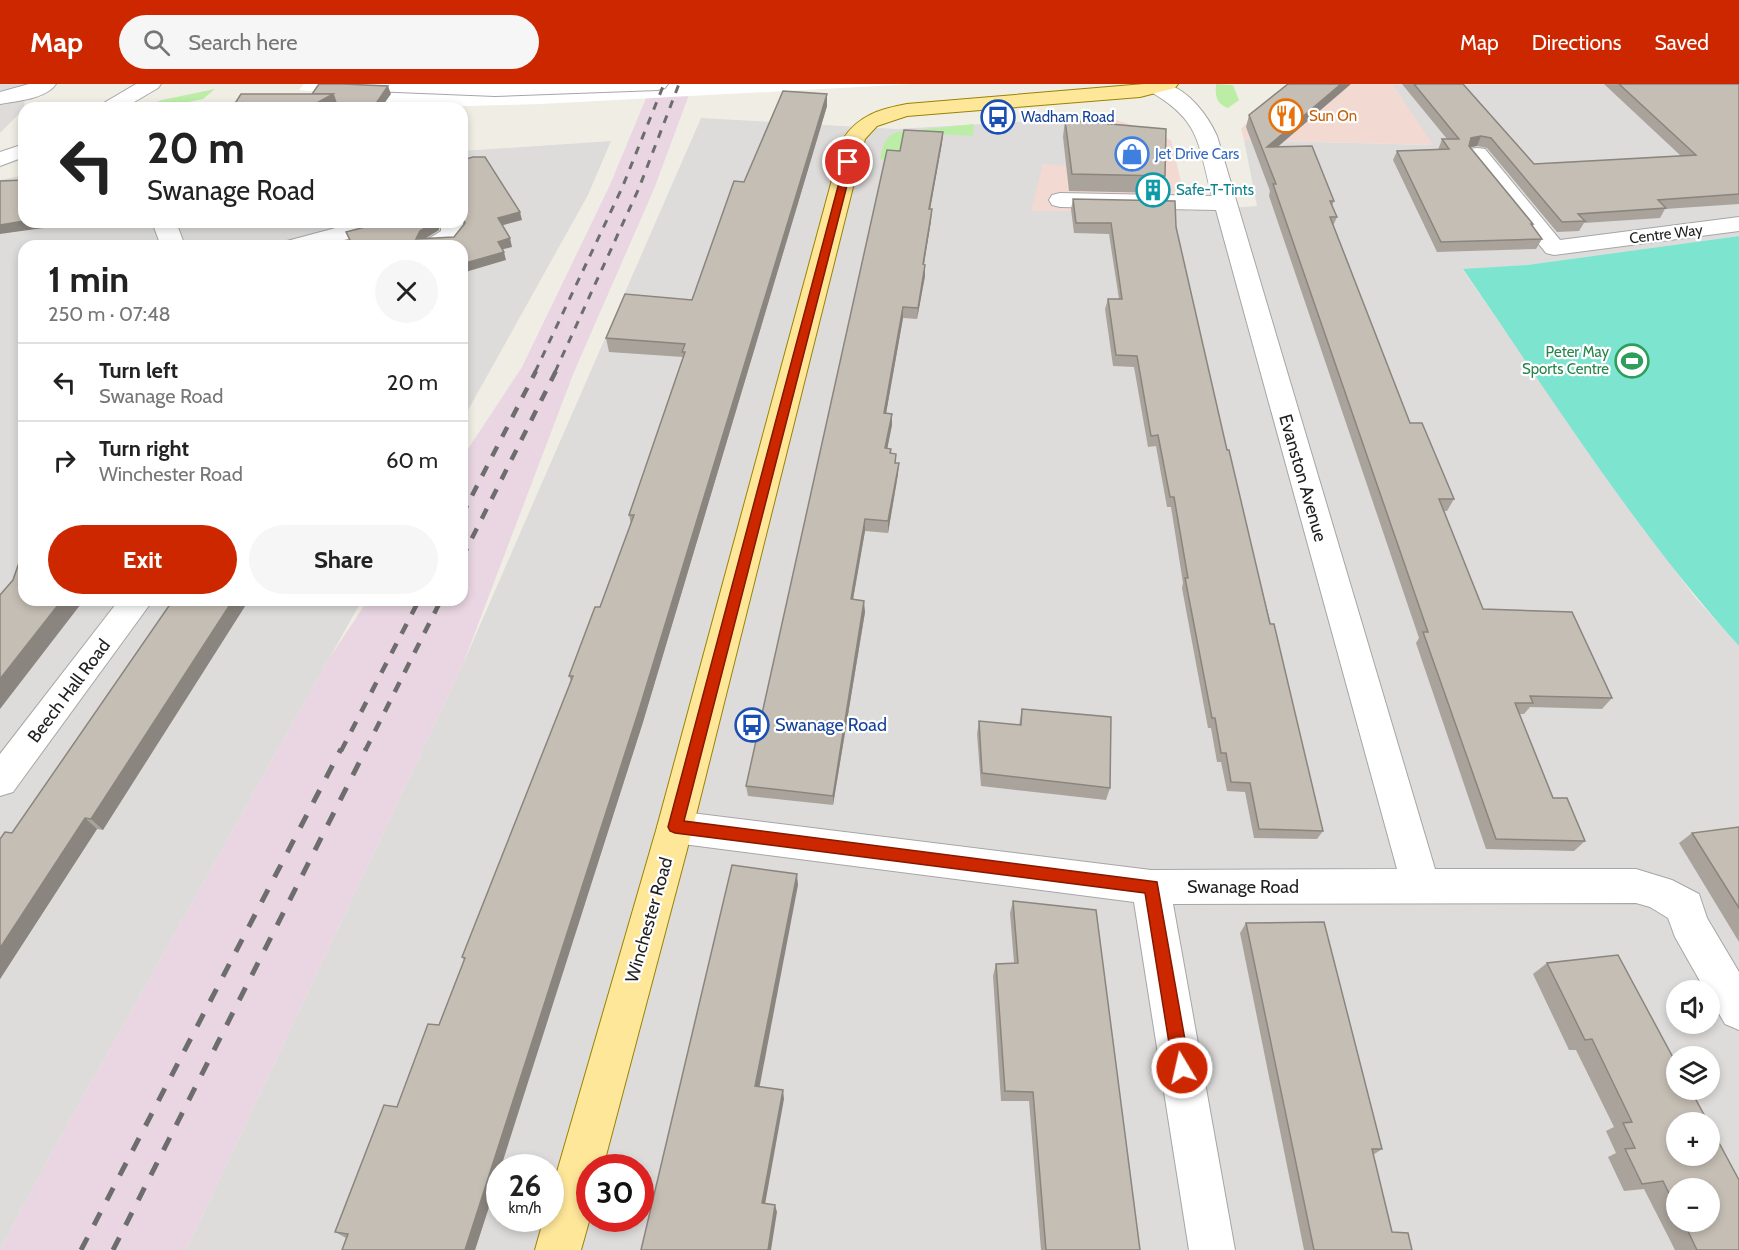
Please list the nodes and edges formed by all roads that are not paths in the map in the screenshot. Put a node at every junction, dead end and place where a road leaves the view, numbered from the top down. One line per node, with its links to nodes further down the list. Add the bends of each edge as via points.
1 (151, 84): 8 (street)
2 (347, 84): 3 (street, via 495,90)
3 (658, 84)
4 (43, 86): 6 (street); 7 (street)
5 (1163, 86): 13 (street, Evanston Avenue, via 1201,120); 21 (main road, Winchester Road, via 907,110 876,118 859,129)
6 (0, 98)
7 (49, 102)
8 (120, 102)
9 (18, 152): 11 (street)
10 (1477, 154): 14 (street, Centre Way, via 1554,248)
11 (0, 159)
12 (1060, 200): 13 (street)
13 (1225, 203): 23 (street, Evanston Avenue)
14 (1739, 224)
15 (362, 228): 17 (street)
16 (453, 228): 18 (street)
17 (317, 240)
18 (445, 240)
19 (132, 606): 20 (street, Beech Hall Road)
20 (0, 781)
21 (675, 827): 22 (street, Swanage Road); 25 (main road, Winchester Road)
22 (1151, 887): 23 (street, Swanage Road); 26 (street)
23 (1421, 887): 24 (street, Swanage Road, via 1636,886 1659,892 1685,907 1689,924)
24 (1739, 1010)
25 (558, 1250)
26 (1212, 1250)

